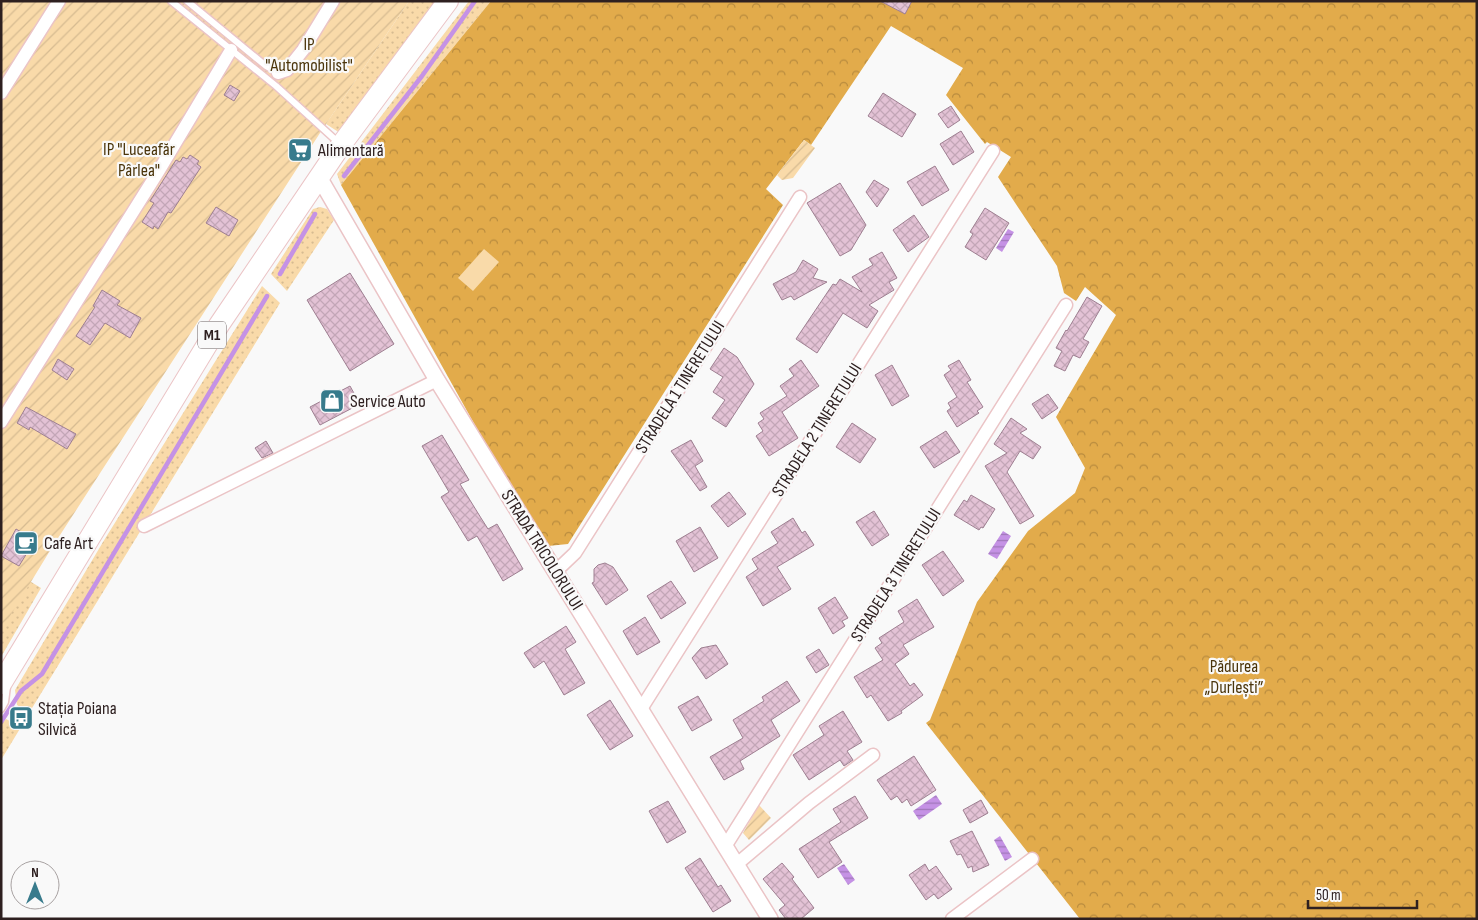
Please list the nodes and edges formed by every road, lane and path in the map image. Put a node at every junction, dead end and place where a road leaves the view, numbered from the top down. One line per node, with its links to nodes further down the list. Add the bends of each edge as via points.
1 (59, 1): 8 (street)
2 (171, 1): 6 (lane)
3 (188, 1): 7 (lane)
4 (333, 1): 7 (street, via 303,50 287,70)
5 (448, 1): 9 (highway, M1)
6 (231, 50): 9 (lane); 15 (street)
7 (278, 74)
8 (1, 93)
9 (341, 145): 11 (highway, M1)
10 (993, 151): 20 (street, STRADELA 2 TINERETULUI)
11 (319, 177): 14 (street, STRADA TRICOLORULUI); 18 (highway, M1, via 218,324)
12 (800, 197): 17 (street, STRADELA 1 TINERETULUI, via 575,553)
13 (1066, 305): 22 (street, STRADELA 3 TINERETULUI)
14 (437, 380): 16 (street); 17 (street, STRADA TRICOLORULUI)
15 (1, 422)
16 (144, 526)
17 (555, 572): 20 (street, STRADA TRICOLORULUI)
18 (5, 678): 19 (lane, via 5,702)
19 (1, 709)
20 (641, 709): 22 (street, STRADA TRICOLORULUI)
21 (873, 755): 24 (street, via 809,802)
22 (726, 845): 24 (street, STRADA TRICOLORULUI)
23 (1032, 859): 26 (street)
24 (737, 864): 25 (street, STRADA TRICOLORULUI)
25 (770, 919)
26 (952, 919)

